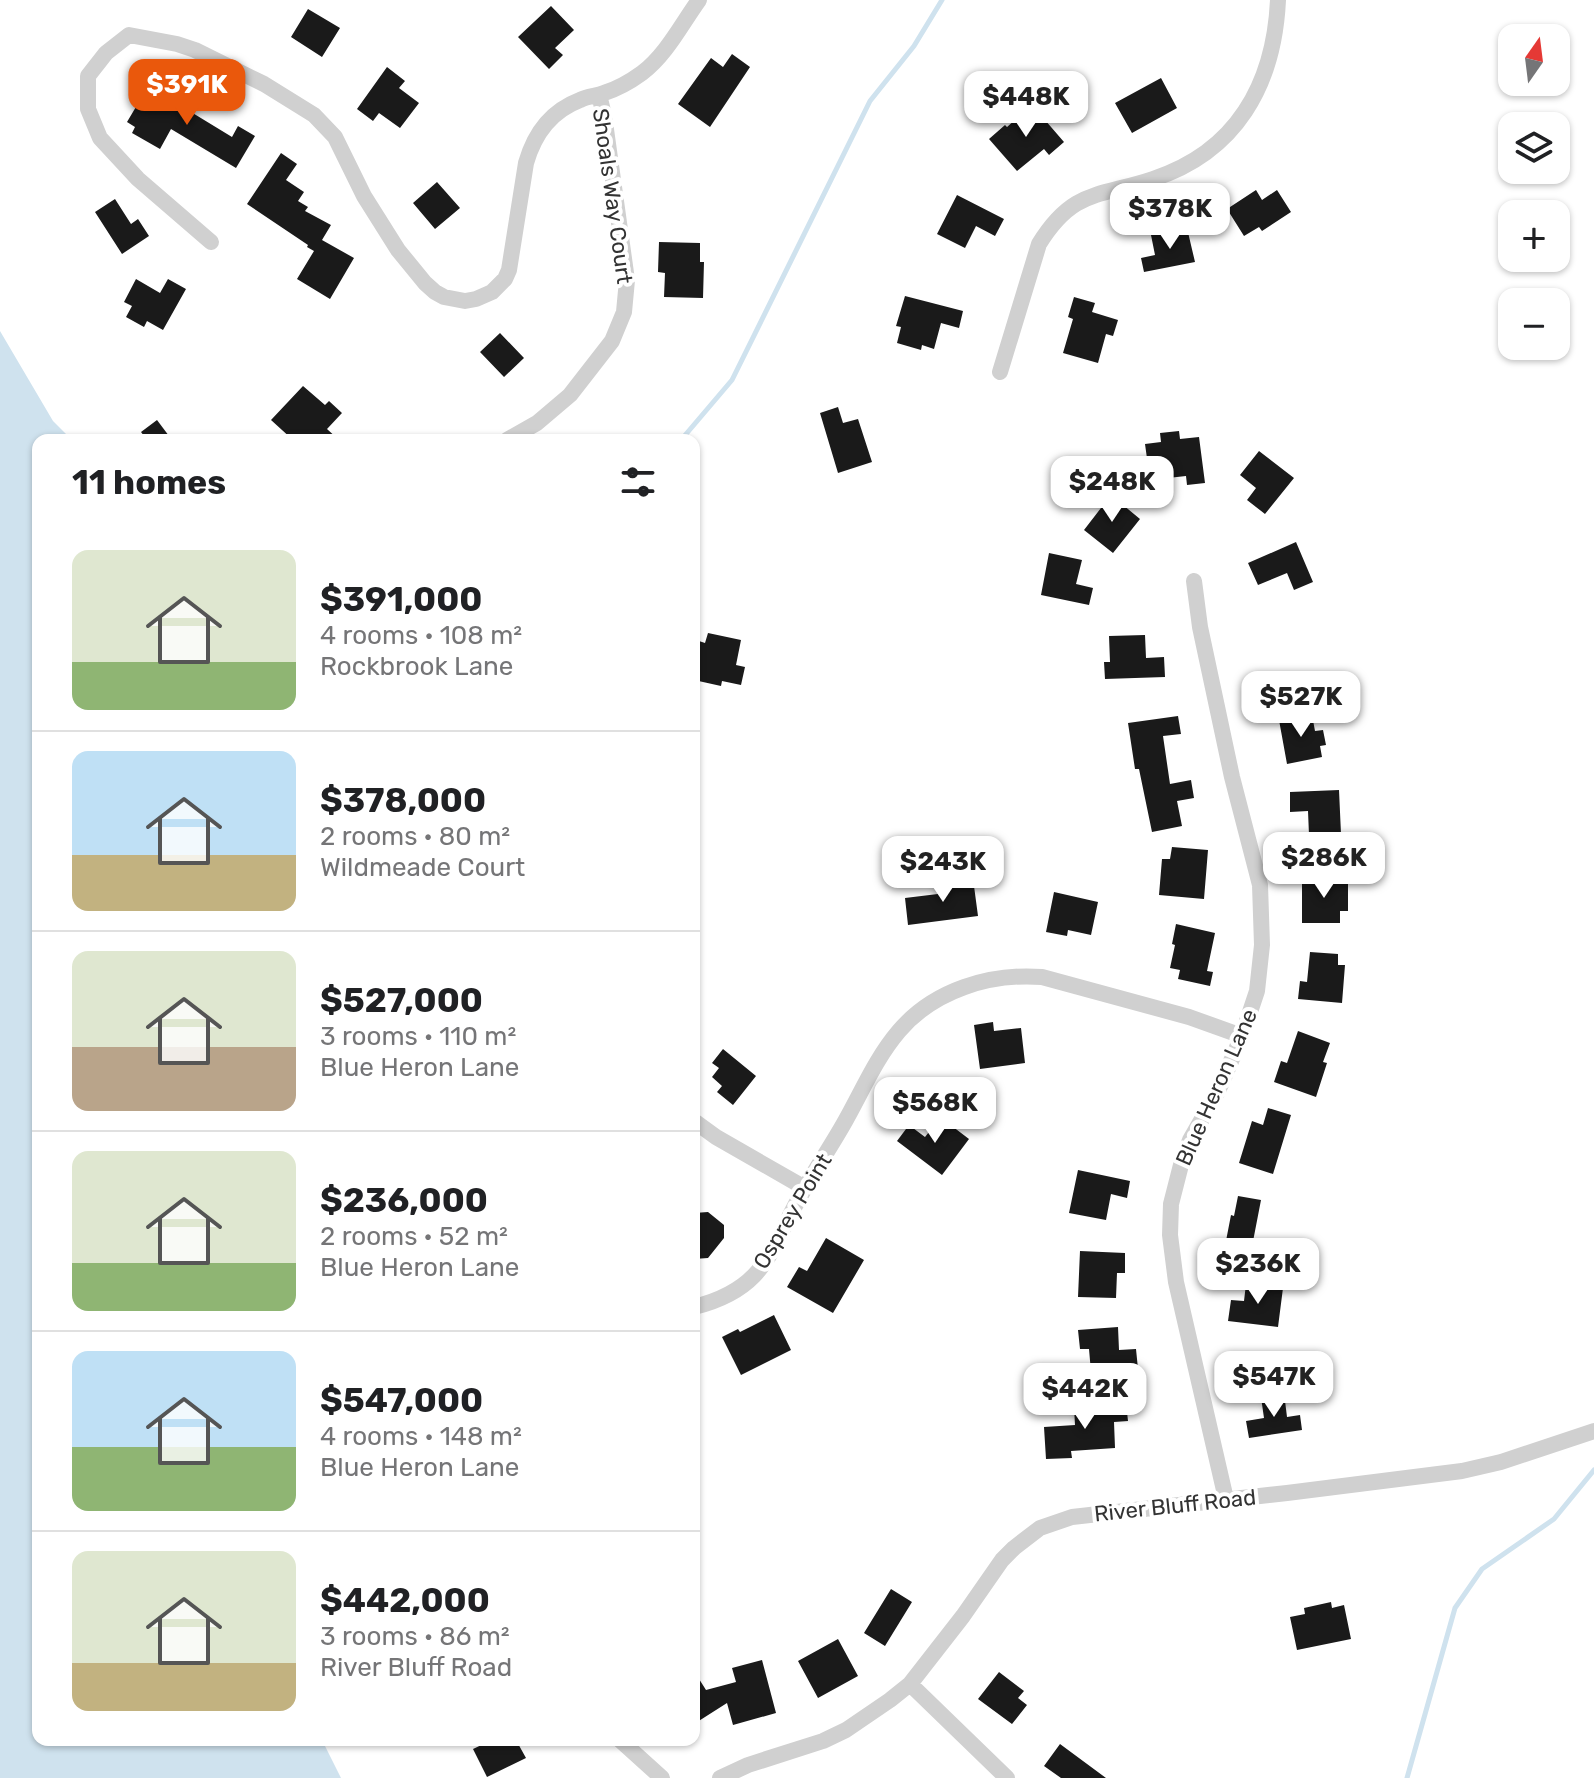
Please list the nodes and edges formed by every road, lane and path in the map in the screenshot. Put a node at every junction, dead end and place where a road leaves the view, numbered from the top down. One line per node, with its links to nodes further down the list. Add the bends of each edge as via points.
1 (699, 0): 3 (street, via 645,71)
2 (1278, 0): 5 (street, via 1274,43 1260,87 1223,139 1173,172 1081,200 1047,231)
3 (599, 95): 4 (street, via 570,104 536,136 526,163 505,279 476,299 454,300 435,292 398,250 335,137 314,115 195,50 129,35 88,76 88,109 100,138); 6 (street, Shoals Way Court, via 626,265 624,312 612,341 570,395)
4 (211, 242)
5 (1000, 372)
6 (518, 434)
7 (1194, 581): 8 (street, Blue Heron Lane, via 1232,777 1260,885 1260,968)
8 (1242, 1036): 10 (street, Osprey Point, via 1042,977 973,983 918,1012 898,1032); 13 (street, Blue Heron Lane, via 1190,1140 1171,1204 1176,1282)
9 (700, 1125): 10 (street)
10 (805, 1188): 11 (street, Osprey Point, via 763,1266 732,1293)
11 (700, 1306)
12 (1594, 1431): 13 (street, River Bluff Road, via 1462,1471)
13 (1226, 1499): 14 (street, River Bluff Road, via 1072,1517 1040,1528 1002,1560)
14 (910, 1684): 17 (street, River Bluff Road, via 846,1730); 18 (street)
15 (627, 1746): 16 (street)
16 (662, 1778)
17 (720, 1778)
18 (1007, 1778)

